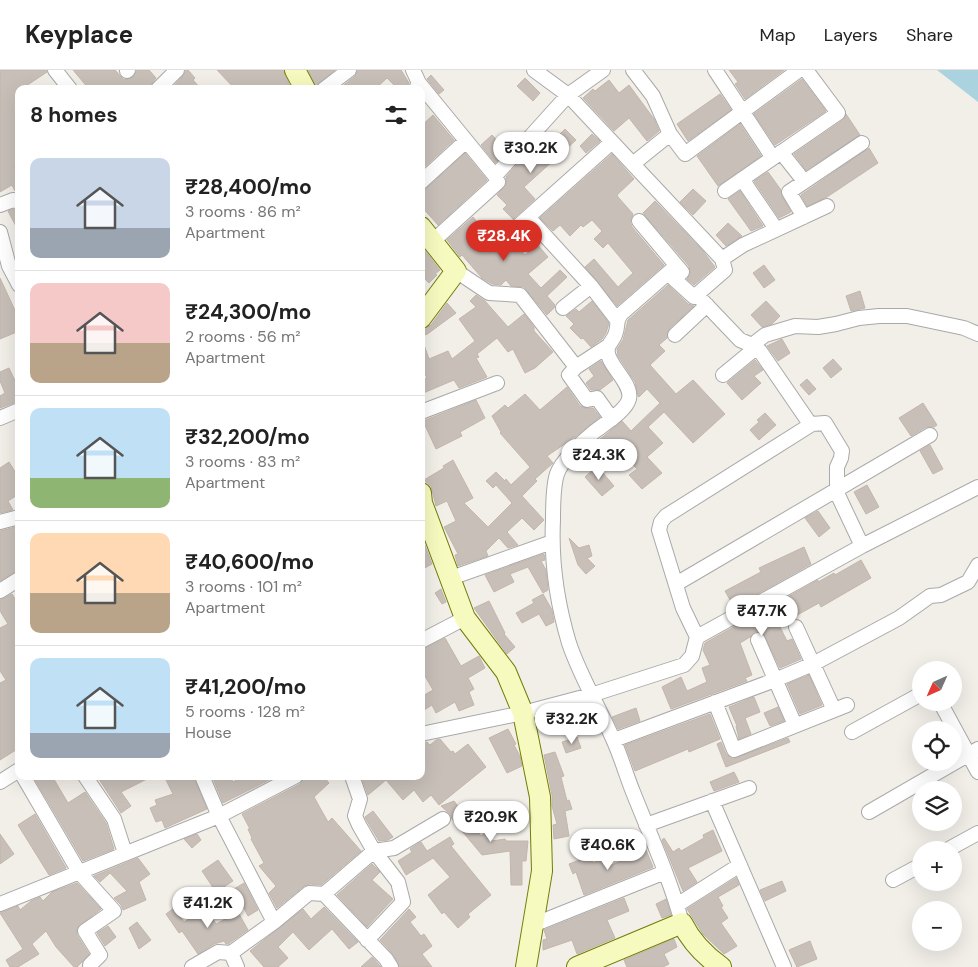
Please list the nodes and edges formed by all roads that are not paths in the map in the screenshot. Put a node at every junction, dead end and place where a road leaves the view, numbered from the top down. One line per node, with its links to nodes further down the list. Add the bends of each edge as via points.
1 (55, 70): 11 (street)
2 (177, 70): 12 (street)
3 (349, 70): 13 (street)
4 (413, 70): 14 (street)
5 (534, 70): 16 (street)
6 (603, 70): 16 (street)
7 (633, 70): 18 (street, via 653,96)
8 (715, 70): 17 (street)
9 (799, 70): 17 (street)
10 (806, 70): 22 (street, via 838,113)
11 (67, 85)
12 (162, 85)
13 (329, 85)
14 (418, 85)
15 (425, 94): 19 (street)
16 (568, 95): 20 (street); 24 (street)
17 (742, 111): 18 (street, via 685,154); 22 (street)
18 (670, 134): 23 (street)
19 (466, 141): 24 (street); 25 (street)
20 (612, 142): 23 (street); 32 (street)
21 (862, 143): 27 (street)
22 (777, 155): 26 (street); 27 (street)
23 (634, 163): 40 (street)
24 (495, 176): 37 (street, via 498,182)
25 (425, 178)
26 (742, 179): 28 (street); 35 (street)
27 (804, 182): 33 (street, via 789,192)
28 (725, 191)
29 (15, 200): 30 (street)
30 (0, 205)
31 (827, 206): 33 (street)
32 (528, 217): 38 (street); 44 (street)
33 (804, 217): 35 (street)
34 (639, 222): 41 (street)
35 (776, 229): 40 (street)
36 (0, 232): 39 (street)
37 (427, 234): 42 (street)
38 (508, 235)
39 (3, 253): 43 (street)
40 (722, 259): 45 (street, via 725,270)
41 (676, 266): 45 (street, via 682,272 674,279 694,298); 48 (street)
42 (456, 271): 47 (street); 53 (street, via 489,293 520,296)
43 (15, 277)
44 (591, 286): 46 (street); 48 (street)
45 (702, 300): 50 (street); 52 (street, via 740,340)
46 (563, 308)
47 (425, 313)
48 (617, 320): 51 (street, via 616,334)
49 (978, 334): 52 (street, via 907,316 879,316 818,327 795,326 765,335)
50 (675, 335)
51 (608, 346): 53 (street); 59 (street, via 610,359 620,372 629,398)
52 (754, 346): 54 (street); 60 (street)
53 (576, 367): 59 (street, via 570,375 587,400 597,398)
54 (723, 375)
55 (497, 383): 56 (street)
56 (425, 410)
57 (15, 412): 58 (street)
58 (0, 418)
59 (612, 419): 67 (street, via 564,462 557,475)
60 (812, 424): 63 (street, via 825,423 842,451 837,467); 72 (street, via 666,516 660,530)
61 (930, 435): 63 (street)
62 (978, 487): 68 (street)
63 (837, 489): 68 (street); 72 (street)
64 (425, 511): 70 (street)
65 (15, 518): 66 (street)
66 (0, 522)
67 (552, 542): 70 (street); 81 (street, via 570,644)
68 (862, 546): 76 (street)
69 (978, 565): 79 (street, via 968,582 951,592 930,596 899,618)
70 (451, 578): 74 (street)
71 (15, 582): 73 (street)
72 (676, 584): 76 (street)
73 (0, 591)
74 (465, 618): 77 (street); 85 (street, via 506,672)
75 (796, 627): 79 (street)
76 (697, 637): 81 (street, via 692,656 684,666)
77 (425, 639)
78 (758, 640): 80 (street)
79 (813, 664): 80 (street); 86 (street, via 840,708)
80 (775, 680): 83 (street); 86 (street)
81 (591, 694): 85 (street); 89 (street)
82 (912, 699): 87 (street)
83 (716, 702): 86 (street, via 734,750); 89 (street)
84 (946, 711): 90 (street)
85 (522, 713): 88 (street); 118 (street, via 540,797 542,871)
86 (795, 725)
87 (852, 732)
88 (425, 733)
89 (614, 740): 104 (street)
90 (973, 752): 91 (street); 101 (street)
91 (978, 772)
92 (15, 773): 98 (street)
93 (25, 780): 111 (street)
94 (88, 780): 108 (street, via 114,819)
95 (204, 780): 102 (street)
96 (277, 780): 102 (street)
97 (353, 780): 107 (street, via 360,798 355,816)
98 (0, 782)
99 (749, 788): 100 (street)
100 (712, 801): 104 (street); 109 (street)
101 (869, 812)
102 (219, 816): 108 (street); 117 (street)
103 (442, 819): 107 (street, via 394,848)
104 (646, 825): 112 (street)
105 (978, 833): 106 (street)
106 (962, 842)
107 (374, 851): 114 (street); 119 (street, via 398,882 403,902)
108 (125, 854): 111 (street)
109 (740, 865): 116 (street); 128 (street)
110 (912, 870): 113 (street)
111 (79, 872): 115 (street); 121 (street, via 114,911 85,931 100,955)
112 (665, 872): 116 (street); 118 (street)
113 (893, 880)
114 (324, 894): 117 (street, via 309,893); 119 (street)
115 (0, 904)
116 (679, 914): 126 (street); 127 (street, via 688,935)
117 (274, 922): 120 (street)
118 (533, 925): 125 (street)
119 (367, 940): 124 (street)
120 (231, 952): 122 (street, via 218,952); 123 (street)
121 (90, 965)
122 (192, 967)
123 (237, 967)
124 (391, 967)
125 (526, 967)
126 (577, 967)
127 (721, 967)
128 (784, 967)

